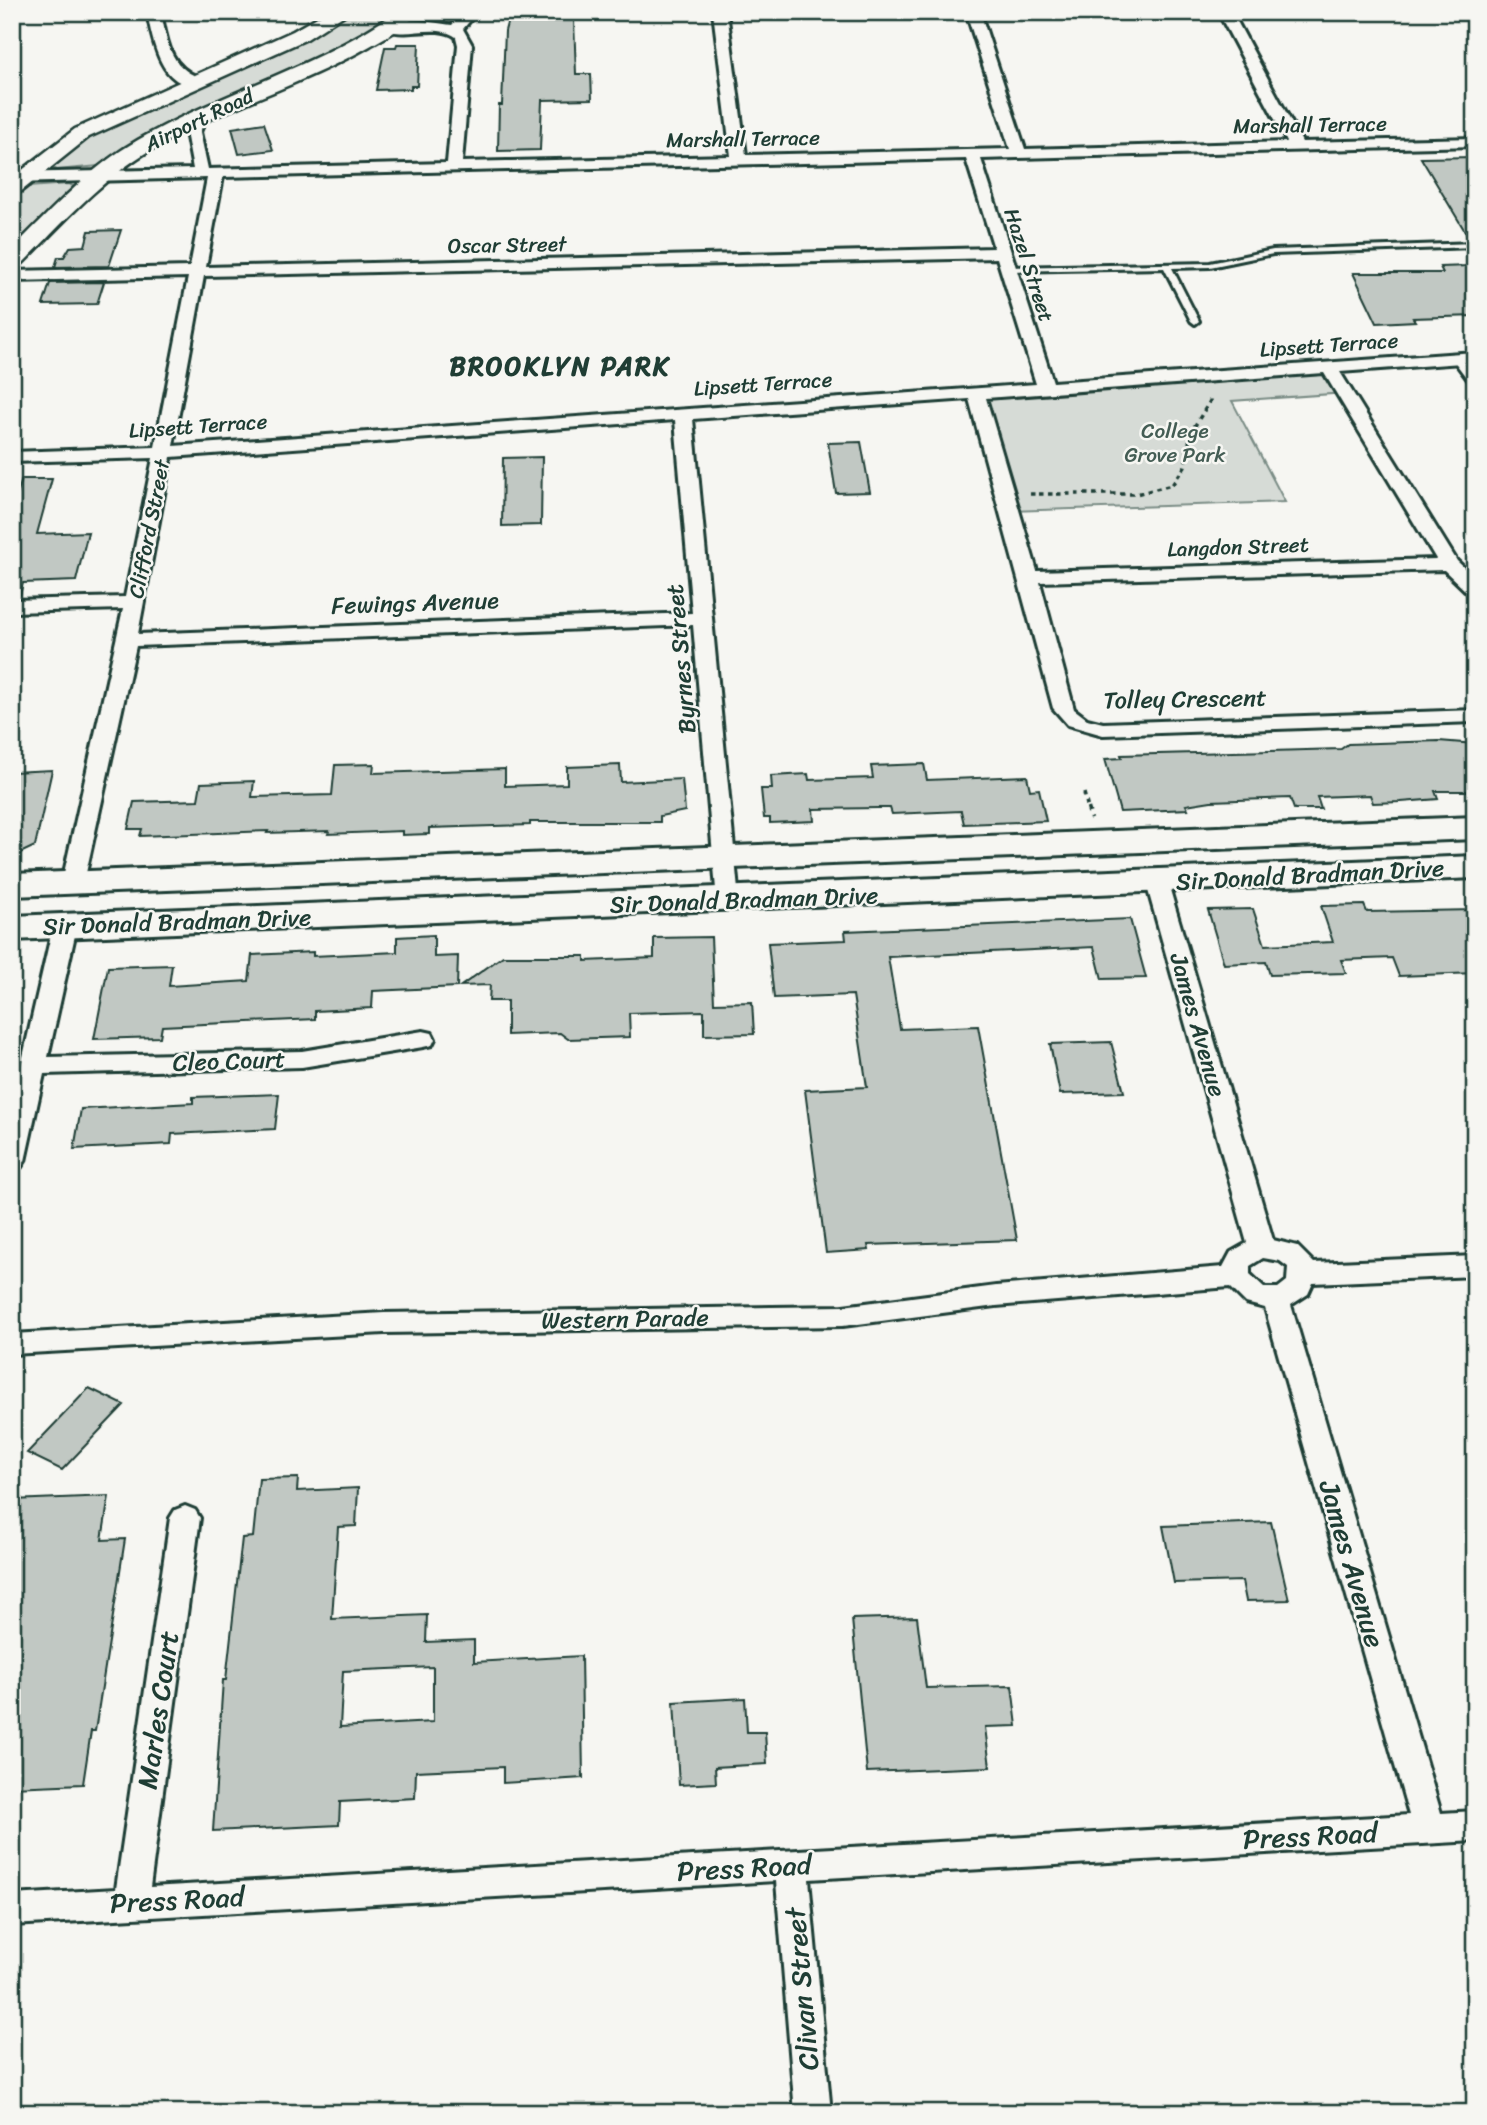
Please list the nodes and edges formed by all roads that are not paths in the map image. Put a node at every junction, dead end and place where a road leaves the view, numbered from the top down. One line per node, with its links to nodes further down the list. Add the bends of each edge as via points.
1 (153, 12): 10 (street, via 169,66 181,77)
2 (340, 12): 10 (main road, Airport Road, via 300,35)
3 (409, 12): 8 (main road, Airport Road)
4 (470, 12): 9 (street)
5 (720, 12): 16 (street)
6 (973, 12): 14 (street)
7 (1225, 12): 13 (street)
8 (390, 27): 9 (street); 11 (main road, Airport Road)
9 (455, 30): 17 (street, via 465,44)
10 (195, 81): 20 (main road, Airport Road, via 82,133)
11 (199, 118): 18 (street, via 193,132); 19 (main road, Airport Road, via 143,146)
12 (1475, 142): 13 (street, Marshall Terrace)
13 (1297, 147): 14 (street, Marshall Terrace)
14 (1019, 153): 15 (street, Marshall Terrace)
15 (972, 154): 16 (street, Marshall Terrace); 23 (street, Hazel Street)
16 (739, 160): 17 (street, Marshall Terrace)
17 (454, 167): 18 (street, Marshall Terrace)
18 (209, 174): 19 (street, Marshall Terrace); 25 (street, Clifford Street)
19 (102, 176): 20 (street, Marshall Terrace); 22 (main road, Airport Road)
20 (16, 182)
21 (1475, 245): 24 (lane, via 1273,252 1210,265)
22 (12, 261)
23 (1006, 261): 24 (lane); 25 (street, Oscar Street); 31 (street, Hazel Street)
24 (1167, 266): 27 (lane)
25 (198, 274): 26 (street, Oscar Street); 34 (street, Clifford Street)
26 (12, 276)
27 (1195, 321)
28 (1466, 358): 29 (street, Lipsett Terrace); 30 (lane)
29 (1330, 369): 31 (street, Lipsett Terrace); 36 (street)
30 (1475, 383)
31 (1046, 388): 32 (street, Lipsett Terrace)
32 (976, 394): 33 (street, Lipsett Terrace); 37 (street, Tolley Crescent)
33 (683, 412): 34 (street, Lipsett Terrace); 41 (street, Byrnes Street)
34 (164, 452): 35 (street, Lipsett Terrace); 39 (street, Clifford Street)
35 (12, 457)
36 (1449, 564): 37 (street, Langdon Street); 38 (street)
37 (1029, 577): 43 (street, Tolley Crescent, via 1063,708 1084,726 1116,729)
38 (1475, 589)
39 (135, 603): 40 (street); 42 (street, Clifford Street)
40 (12, 606)
41 (704, 619): 42 (street, Fewings Avenue); 46 (street, Byrnes Street)
42 (127, 640): 49 (street, Clifford Street)
43 (1475, 716)
44 (1475, 828): 45 (main road, Sir Donald Bradman Drive)
45 (1310, 834): 46 (main road, Sir Donald Bradman Drive); 48 (main road, via 1365,853)
46 (726, 856): 49 (main road, Sir Donald Bradman Drive); 52 (street, Byrnes Street)
47 (1475, 867): 48 (main road, Sir Donald Bradman Drive)
48 (1372, 872): 50 (main road, Sir Donald Bradman Drive)
49 (74, 882): 51 (main road, Sir Donald Bradman Drive)
50 (1157, 883): 52 (main road, Sir Donald Bradman Drive); 58 (street, James Avenue)
51 (12, 885)
52 (728, 901): 53 (main road, Sir Donald Bradman Drive)
53 (65, 926): 54 (main road, Sir Donald Bradman Drive); 56 (street)
54 (12, 928)
55 (423, 1039): 56 (street, Cleo Court, via 302,1059)
56 (34, 1066): 57 (street)
57 (12, 1161)
58 (1262, 1248): 60 (street, via 1294,1258); 61 (street, via 1244,1254 1236,1266)
59 (1475, 1266): 60 (street)
60 (1305, 1273): 62 (street, via 1304,1283 1293,1295)
61 (1237, 1276): 62 (street, via 1245,1287); 63 (street, Western Parade, via 996,1296 843,1316 384,1323)
62 (1276, 1298): 66 (street, James Avenue)
63 (12, 1344)
64 (185, 1518): 68 (street, Marles Court)
65 (1475, 1826): 66 (street, Press Road)
66 (1429, 1829): 67 (street, Press Road)
67 (791, 1866): 68 (street, Press Road); 70 (street, Clivan Street)
68 (131, 1903): 69 (street, Press Road)
69 (12, 1910)
70 (813, 2113)

